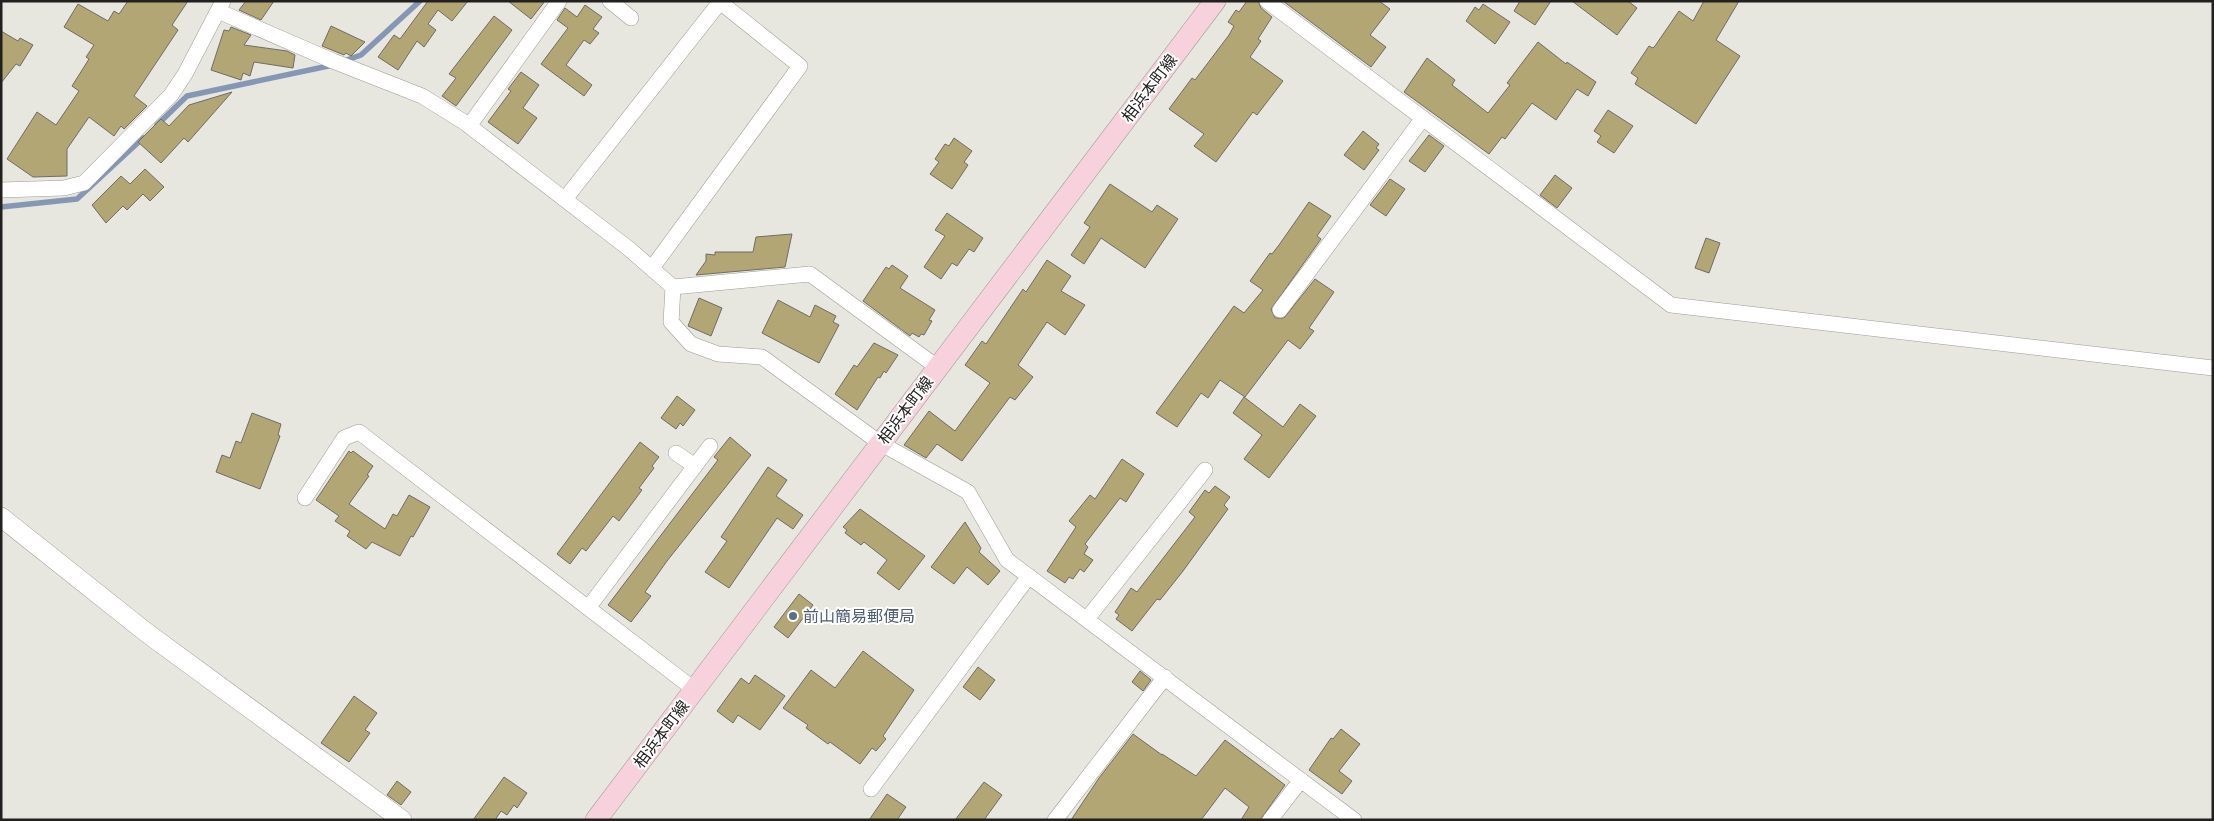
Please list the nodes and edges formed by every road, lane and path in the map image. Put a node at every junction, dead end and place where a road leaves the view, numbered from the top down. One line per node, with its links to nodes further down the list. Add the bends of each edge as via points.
1 (559, 1): 8 (street)
2 (610, 1): 6 (street)
3 (1214, 1): 14 (main road, 相浜本町線)
4 (1267, 1): 7 (street)
5 (220, 6): 8 (street, via 338,63 409,90); 9 (street, via 171,95 84,183 64,188)
6 (631, 18)
7 (1423, 118): 13 (street); 15 (street, via 1671,306)
8 (468, 126): 10 (street)
9 (1, 190)
10 (565, 200): 11 (street); 11 (street, via 720,2 800,66)
11 (652, 268): 12 (street)
12 (673, 287): 14 (street, via 810,274); 16 (street, via 671,322 691,344 718,354 762,357)
13 (1280, 310)
14 (937, 367): 16 (main road, 相浜本町線)
15 (2213, 368)
16 (880, 443): 23 (street, via 968,492 1007,560); 27 (main road, 相浜本町線)
17 (710, 446): 19 (street)
18 (676, 453): 19 (street)
19 (695, 466): 24 (street)
20 (1205, 470): 25 (street)
21 (305, 498): 24 (street, via 344,438 359,432)
22 (1, 518): 30 (street, via 148,633)
23 (1028, 576): 25 (street); 29 (street)
24 (588, 608): 27 (street)
25 (1088, 619): 26 (street)
26 (1165, 677): 28 (street); 32 (street)
27 (695, 690): 31 (main road, 相浜本町線)
28 (1301, 780): 33 (street); 34 (street)
29 (871, 789)
30 (402, 820)
31 (596, 820)
32 (1055, 820)
33 (1270, 820)
34 (1354, 820)

